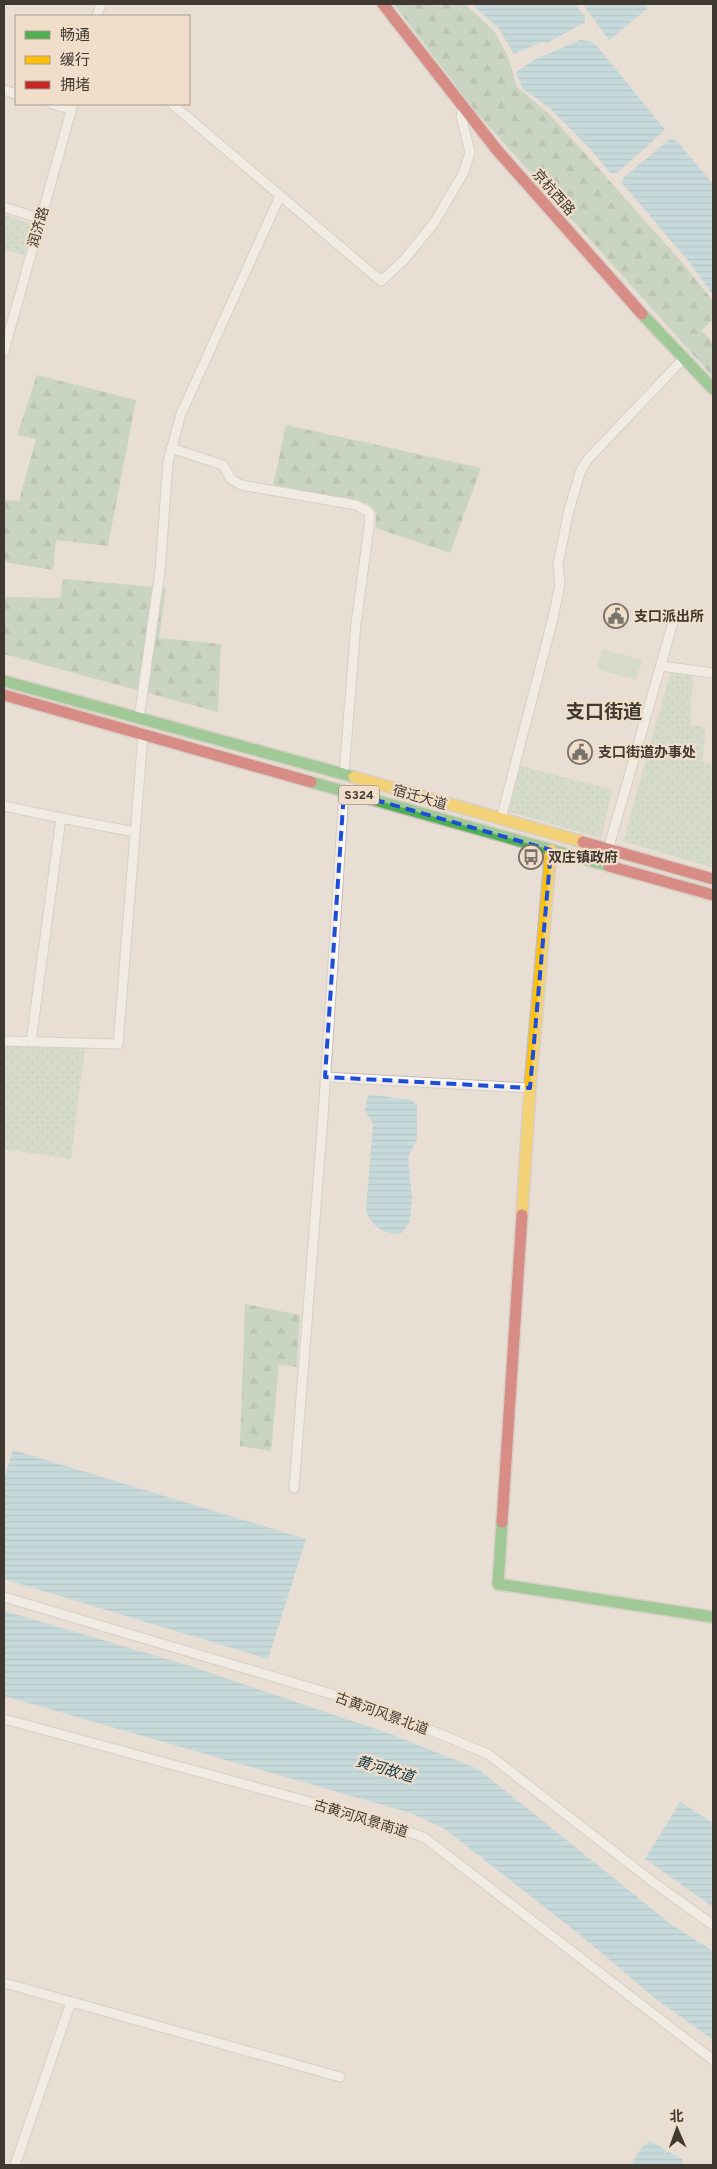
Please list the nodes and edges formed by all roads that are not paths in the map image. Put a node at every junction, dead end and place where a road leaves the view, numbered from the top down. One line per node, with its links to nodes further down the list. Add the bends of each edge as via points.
1 (383, 4): 4 (main road, 京杭西路)
2 (173, 105): 5 (street)
3 (72, 106): 7 (street, 润济路)
4 (463, 109): 5 (street, via 461,116 470,152 464,172 434,223 403,261 380,281); 9 (main road, 京杭西路)
5 (280, 196): 11 (street, via 181,414)
6 (4, 207): 7 (street)
7 (41, 219): 8 (street, 润济路)
8 (4, 351)
9 (684, 358): 10 (main road, 京杭西路); 23 (street, via 581,470 558,564 560,584 553,618)
10 (713, 389)
11 (171, 448): 17 (street, via 160,571); 19 (street, via 223,465 231,479 241,485 356,505 369,512)
12 (673, 622): 13 (street)
13 (661, 666): 14 (street); 26 (street)
14 (713, 673)
15 (4, 681): 17 (main road, 宿迁大道 / S324)
16 (4, 696): 18 (main road, 宿迁大道 / S324)
17 (139, 718): 19 (main road, 宿迁大道 / S324)
18 (143, 734): 20 (main road, 宿迁大道 / S324); 24 (street)
19 (344, 774): 23 (main road, 宿迁大道 / S324)
20 (344, 790): 25 (main road, 宿迁大道 / S324); 32 (street)
21 (4, 806): 22 (street)
22 (61, 818): 24 (street); 31 (street)
23 (501, 819): 26 (main road, 宿迁大道 / S324)
24 (135, 832): 31 (street, via 118,1044)
25 (551, 850): 27 (main road, 宿迁大道 / S324); 33 (main road)
26 (608, 850): 27 (street); 28 (main road, 宿迁大道 / S324)
27 (604, 864): 29 (main road, 宿迁大道 / S324)
28 (713, 879)
29 (713, 895)
30 (4, 1041): 31 (street)
31 (31, 1042)
32 (326, 1077): 33 (street); 34 (street)
33 (530, 1088): 36 (main road, via 498,1584)
34 (294, 1488)
35 (4, 1597): 38 (street, 古黄河风景北道, via 372,1706 488,1754)
36 (713, 1617)
37 (4, 1719): 41 (street, 古黄河风景南道, via 380,1821 425,1838)
38 (713, 1925)
39 (4, 1983): 40 (street)
40 (71, 2002): 42 (street); 43 (street)
41 (713, 2060)
42 (340, 2077)
43 (15, 2165)

